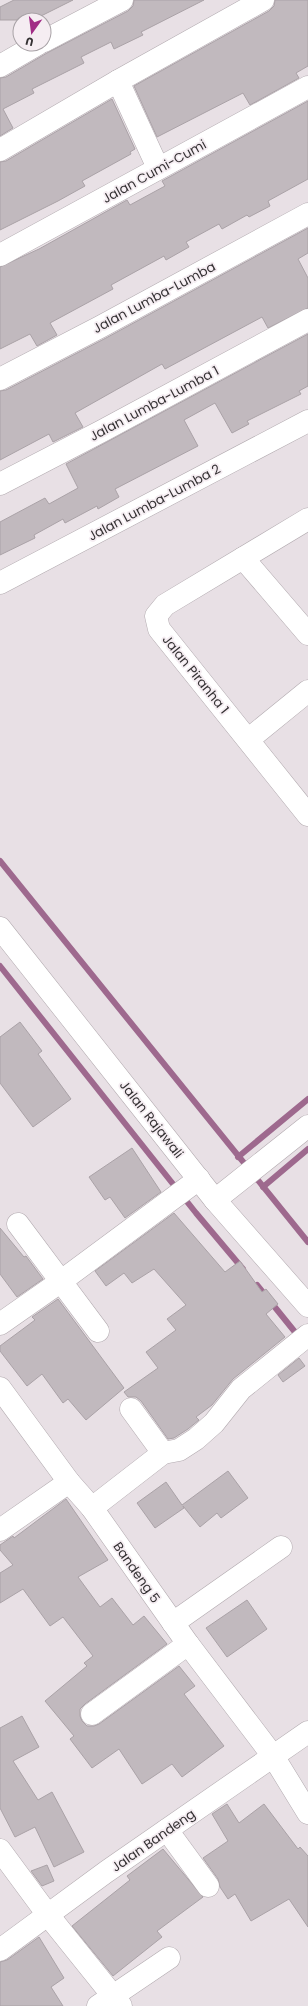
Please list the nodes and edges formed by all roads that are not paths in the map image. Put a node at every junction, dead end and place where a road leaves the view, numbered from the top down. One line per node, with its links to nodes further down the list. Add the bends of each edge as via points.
1 (122, 0): 3 (street)
2 (263, 0): 6 (street)
3 (52, 37)
4 (24, 52): 5 (street)
5 (0, 66)
6 (118, 81): 8 (street); 9 (street)
7 (308, 87): 9 (street, Jalan Cumi-Cumi)
8 (0, 150)
9 (158, 168): 11 (street, Jalan Cumi-Cumi)
10 (308, 214): 13 (street, Jalan Lumba-Lumba)
11 (0, 255)
12 (308, 320): 15 (street, Jalan Lumba-Lumba 1)
13 (0, 378)
14 (308, 421): 18 (street, Jalan Lumba-Lumba 2)
15 (0, 484)
16 (308, 519): 17 (street, Jalan Piranha 1)
17 (243, 558): 19 (street); 21 (street, Jalan Piranha 1, via 165,605 156,616 159,629)
18 (0, 583)
19 (308, 634)
20 (308, 691): 21 (street)
21 (249, 739): 22 (street, Jalan Piranha 1)
22 (308, 815)
23 (0, 928): 25 (street, Jalan Rajawali)
24 (308, 1126): 26 (street)
25 (199, 1179): 26 (street, Jalan Rajawali); 28 (street)
26 (215, 1200): 29 (street, Jalan Rajawali)
27 (18, 1224): 28 (street)
28 (60, 1282): 30 (street); 31 (street)
29 (308, 1306)
30 (0, 1324)
31 (98, 1331)
32 (308, 1335): 35 (street, via 241,1389 214,1423 196,1439 178,1450)
33 (0, 1388): 36 (street, Bandeng 5)
34 (131, 1409): 35 (street)
35 (164, 1453): 37 (street)
36 (69, 1482): 37 (street, Bandeng 5); 38 (street)
37 (92, 1508): 40 (street, Bandeng 5)
38 (0, 1530)
39 (281, 1547): 40 (street)
40 (173, 1623): 41 (street, Bandeng 5)
41 (188, 1644): 42 (street); 44 (street, Bandeng 5)
42 (92, 1714)
43 (308, 1732): 44 (street, Jalan Bandeng)
44 (273, 1756): 45 (street, Bandeng 5); 46 (street, Jalan Bandeng)
45 (308, 1813)
46 (167, 1830): 48 (street); 49 (street, Jalan Bandeng)
47 (0, 1850): 49 (street)
48 (208, 1886)
49 (48, 1915): 50 (street, Jalan Bandeng); 52 (street)
50 (0, 1950)
51 (168, 1958): 52 (street)
52 (111, 2002)

